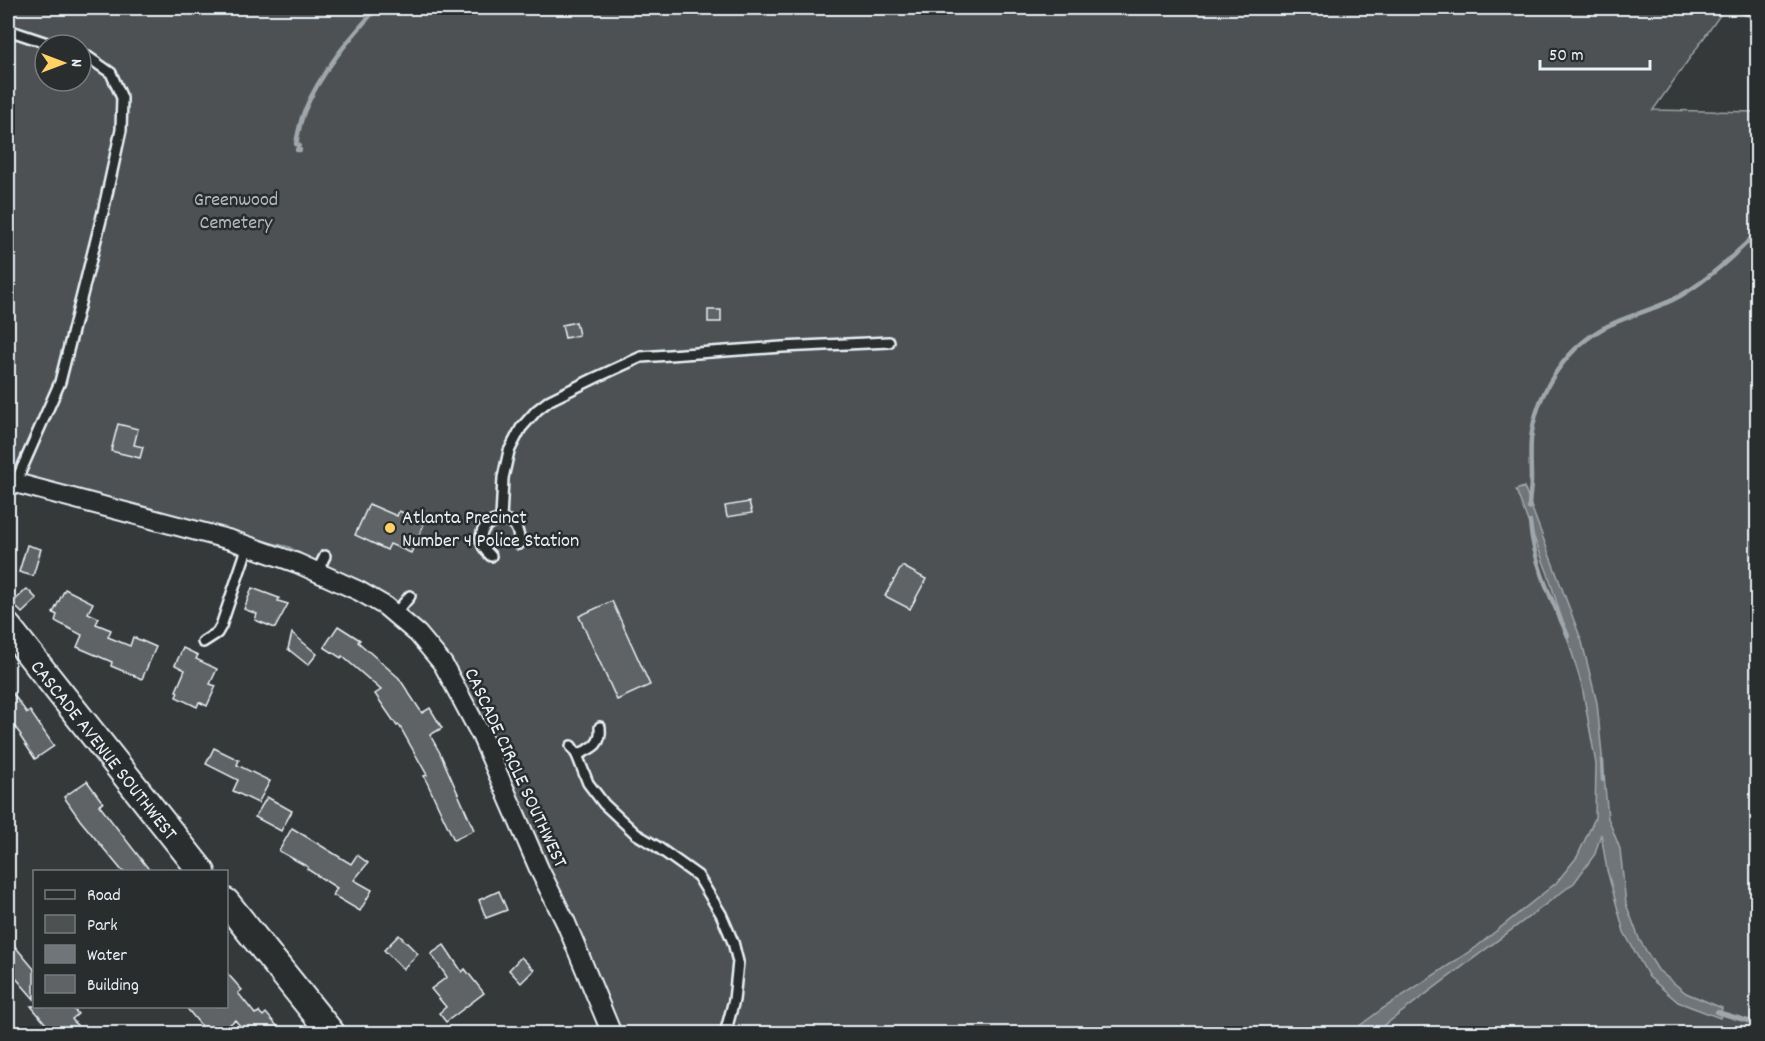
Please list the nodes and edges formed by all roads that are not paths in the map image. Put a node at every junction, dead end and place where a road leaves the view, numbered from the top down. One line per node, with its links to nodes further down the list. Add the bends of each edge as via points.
1 (8, 30): 2 (lane)
2 (33, 38)
3 (93, 60): 5 (lane, via 111,73 122,98 121,130 60,382)
4 (889, 342): 6 (lane, via 641,357 550,400 521,428 509,451 503,477)
5 (10, 484): 8 (street, CASCADE CIRCLE SOUTHWEST)
6 (501, 519): 7 (lane, via 516,527); 9 (lane, via 493,520 481,533 484,550)
7 (519, 544)
8 (248, 546): 11 (street, CASCADE CIRCLE SOUTHWEST, via 297,563 321,564); 13 (lane, via 218,633)
9 (491, 556)
10 (410, 596): 11 (lane)
11 (395, 614): 18 (street, CASCADE CIRCLE SOUTHWEST, via 443,664 481,735)
12 (8, 627): 15 (main road, CASCADE AVENUE SOUTHWEST)
13 (203, 642)
14 (600, 727): 19 (lane, via 597,743 590,749 574,750 588,783 636,834 698,876 733,942 738,962 734,1000)
15 (200, 870)
16 (228, 904): 17 (main road)
17 (332, 1034)
18 (612, 1034)
19 (724, 1034)

